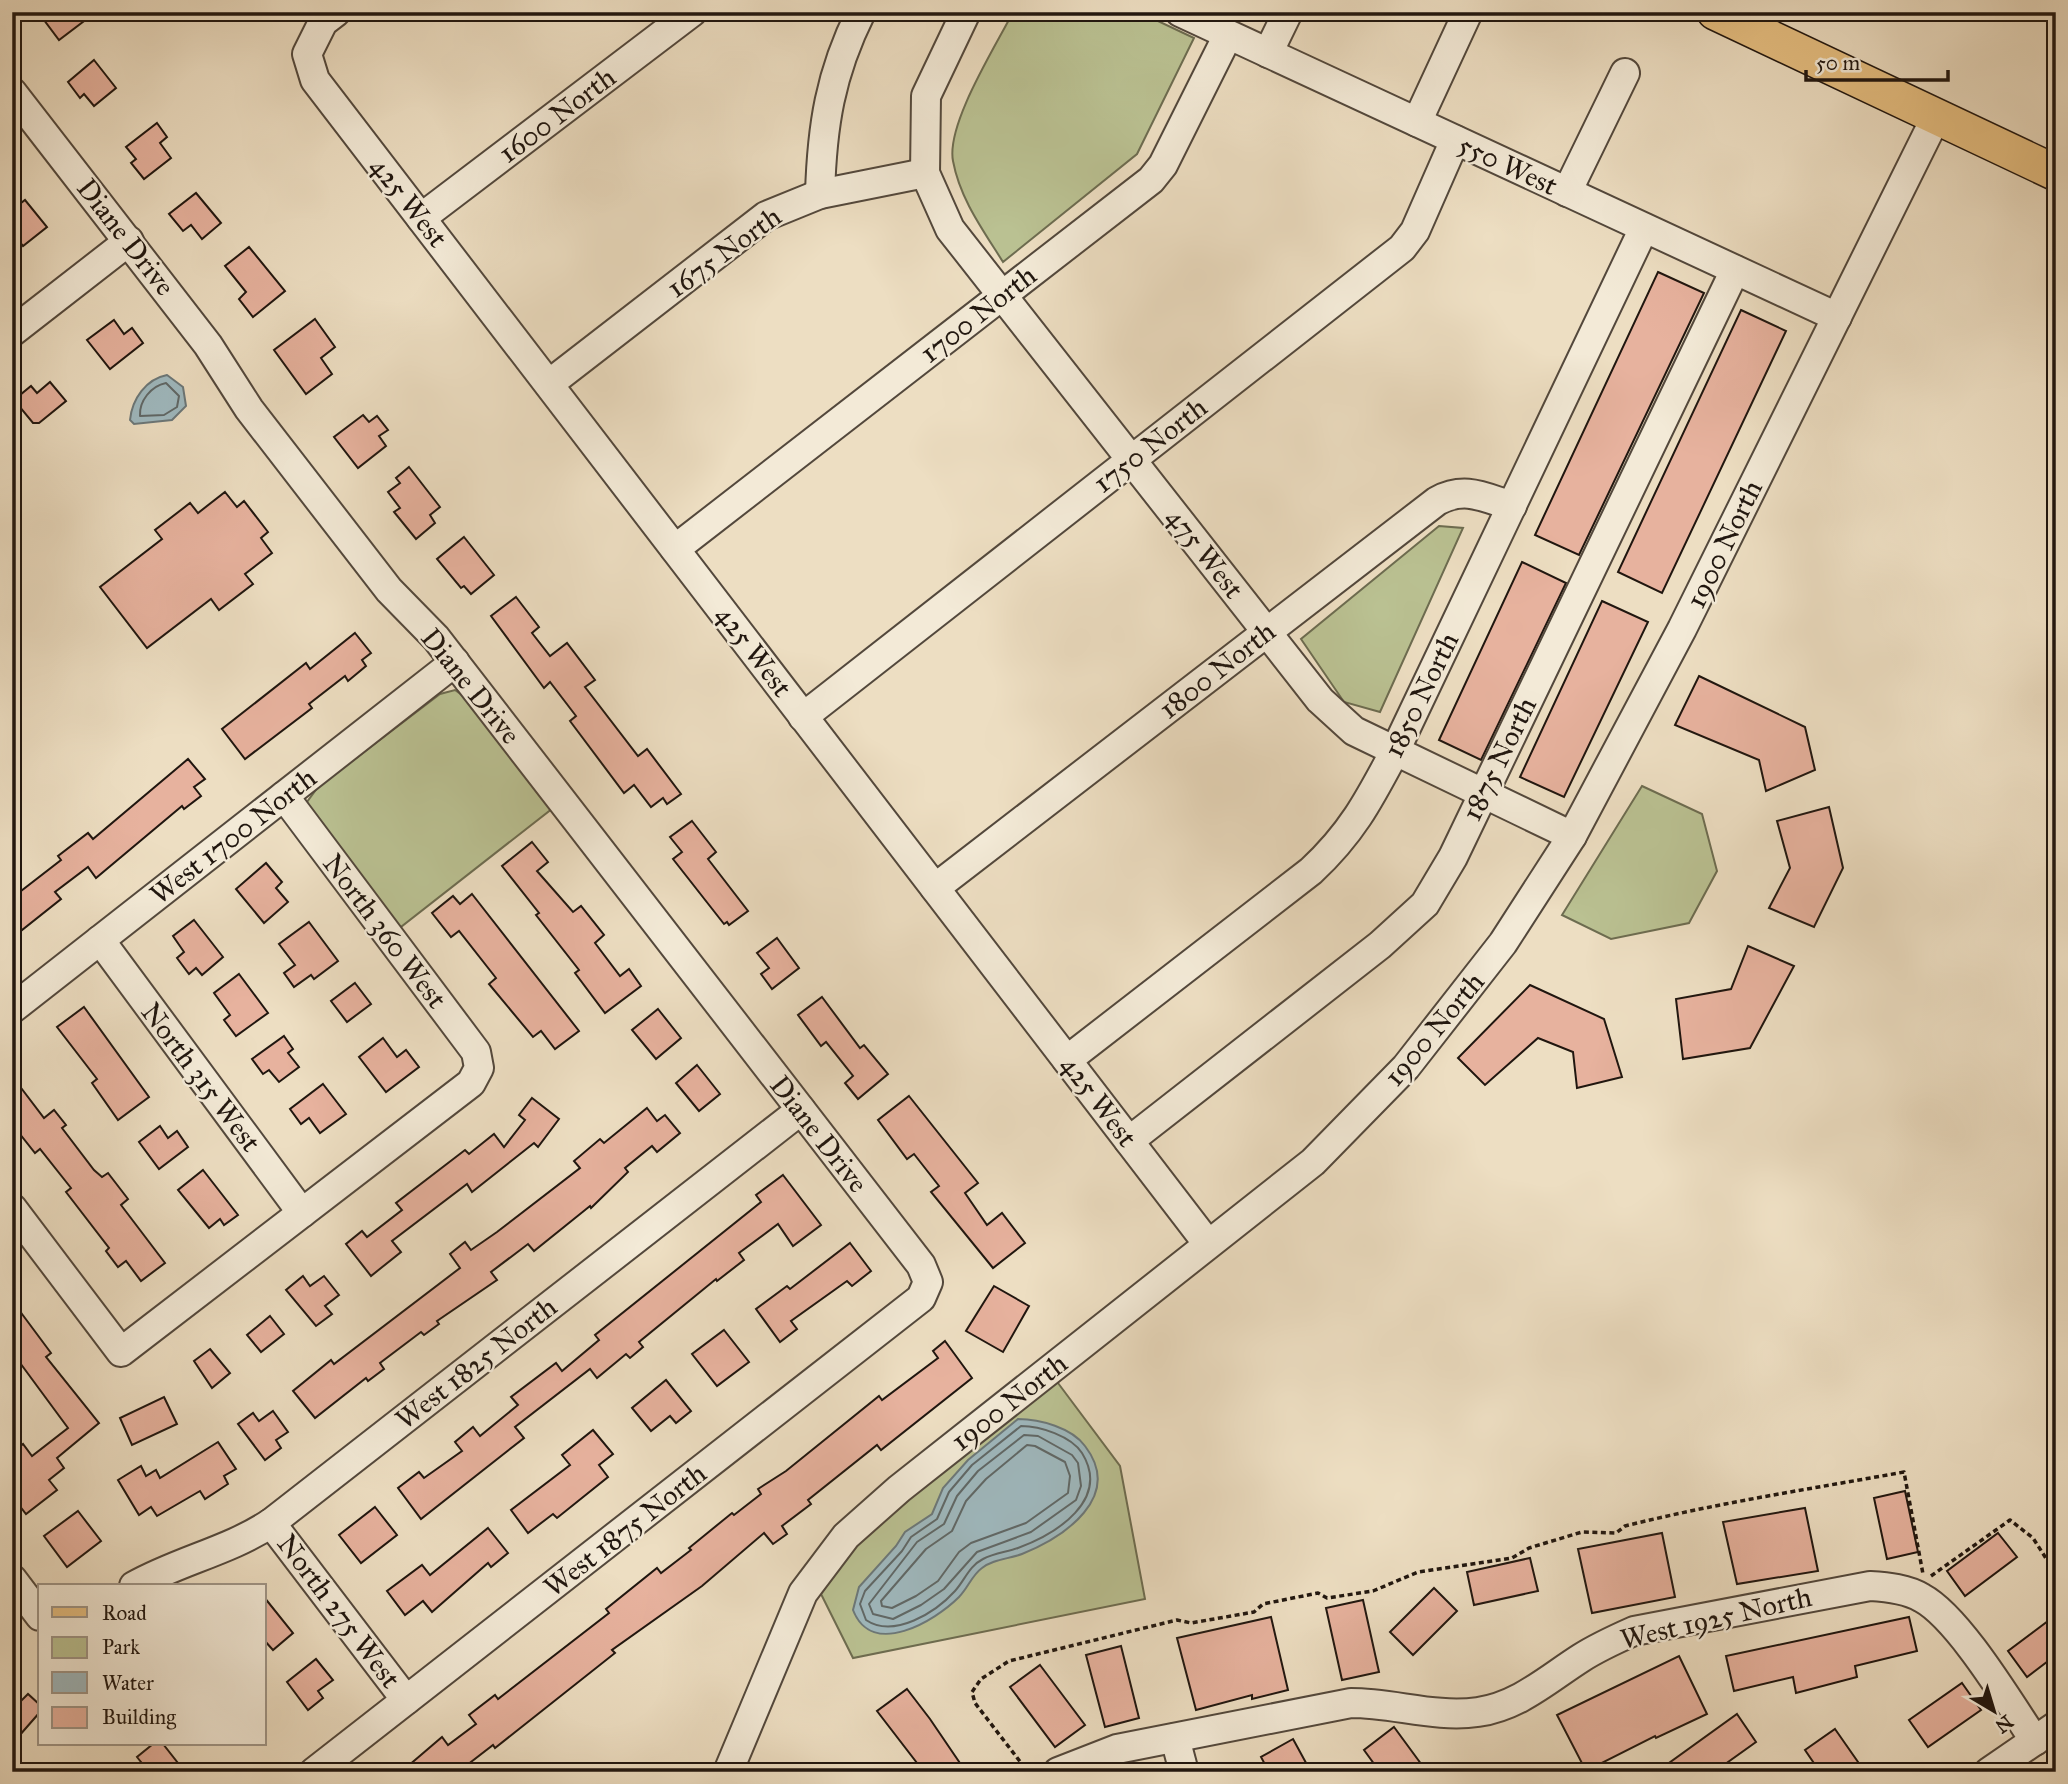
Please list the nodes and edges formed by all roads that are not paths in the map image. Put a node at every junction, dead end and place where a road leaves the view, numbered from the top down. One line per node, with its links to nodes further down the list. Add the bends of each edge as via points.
1 (336, 12): 20 (street, 425 West, via 323,22 307,54 315,79)
2 (692, 12): 20 (street, 1600 North)
3 (861, 12): 19 (street, via 832,82 822,132)
4 (966, 12): 16 (street, via 926,96)
5 (1180, 12): 9 (street, 550 West)
6 (1288, 12): 10 (street)
7 (1468, 12): 14 (street)
8 (1715, 12): 13 (main road)
9 (1228, 35): 10 (street, 550 West); 24 (street, 1700 North, via 1163,165 1151,180)
10 (1268, 53): 14 (street, 550 West)
11 (1625, 73): 18 (street)
12 (12, 92): 22 (street, Diane Drive)
13 (1936, 117): 17 (main road); 25 (street, 1900 North)
14 (1417, 122): 15 (street, 550 West)
15 (1455, 140): 18 (street, 550 West); 28 (street, 1750 North, via 1415,231 1402,248)
16 (925, 173): 19 (street, 1675 North); 24 (street, 475 West, via 950,229)
17 (2056, 173)
18 (1567, 192): 21 (street, 550 West)
19 (820, 194): 27 (street, 1675 North, via 766,216)
20 (421, 218): 27 (street, 425 West)
21 (1644, 228): 23 (street, 550 West); 29 (street, 1850 North)
22 (129, 241): 26 (street); 32 (street, Diane Drive, via 357,550)
23 (1735, 270): 25 (street, 550 West); 35 (street, 1875 North)
24 (1003, 295): 28 (street, 475 West); 30 (street, 1700 North)
25 (1837, 317): 37 (street, 1900 North, via 1682,629)
26 (12, 332)
27 (548, 384): 30 (street, 425 West)
28 (1132, 460): 31 (street, 475 West); 33 (street, 1750 North)
29 (1511, 506): 31 (street, 1800 North, via 1466,492 1437,500); 34 (street, 1850 North)
30 (675, 549): 33 (street, 425 West)
31 (1267, 632): 34 (street, 475 West, via 1320,699 1354,731); 38 (street, 1800 North)
32 (454, 662): 36 (street, West 1700 North); 42 (street, Diane Drive)
33 (803, 717): 38 (street, 425 West)
34 (1395, 751): 35 (street, 475 West); 41 (street, 1850 North, via 1359,819 1337,847)
35 (1482, 793): 37 (street, 475 West); 43 (street, 1875 North, via 1425,904 1380,946)
36 (284, 796): 39 (street, West 1700 North); 45 (street, North 360 West, via 476,1052 479,1068 471,1083)
37 (1572, 836): 46 (street, 1900 North, via 1503,943 1406,1067 1313,1162)
38 (935, 888): 41 (street, 425 West)
39 (100, 940): 40 (street, West 1700 North); 45 (street, North 315 West)
40 (12, 1009)
41 (1067, 1060): 43 (street, 425 West)
42 (801, 1110): 47 (street, Diane Drive, via 921,1265); 48 (street, West 1825 North)
43 (1129, 1142): 46 (street, 425 West)
44 (12, 1208): 45 (street, via 121,1353)
45 (302, 1213)
46 (1208, 1244): 56 (street, 1900 North, via 846,1536 803,1593)
47 (928, 1282): 52 (street, West 1875 North, via 921,1298)
48 (271, 1523): 50 (street, West 1825 North, via 250,1537); 52 (street, North 275 West)
49 (12, 1579): 51 (street)
50 (138, 1584)
51 (38, 1613)
52 (406, 1700): 55 (street, West 1875 North)
53 (2045, 1733): 54 (street, West 1925 North, via 1949,1619 1922,1597 1870,1586 1634,1631 1600,1646 1539,1688 1479,1712 1443,1714 1381,1703 1351,1703); 59 (street)
54 (1175, 1738): 57 (street, West 1925 North, via 1117,1749); 58 (street)
55 (314, 1772)
56 (728, 1772)
57 (1059, 1772)
58 (1184, 1772)
59 (1989, 1772)

